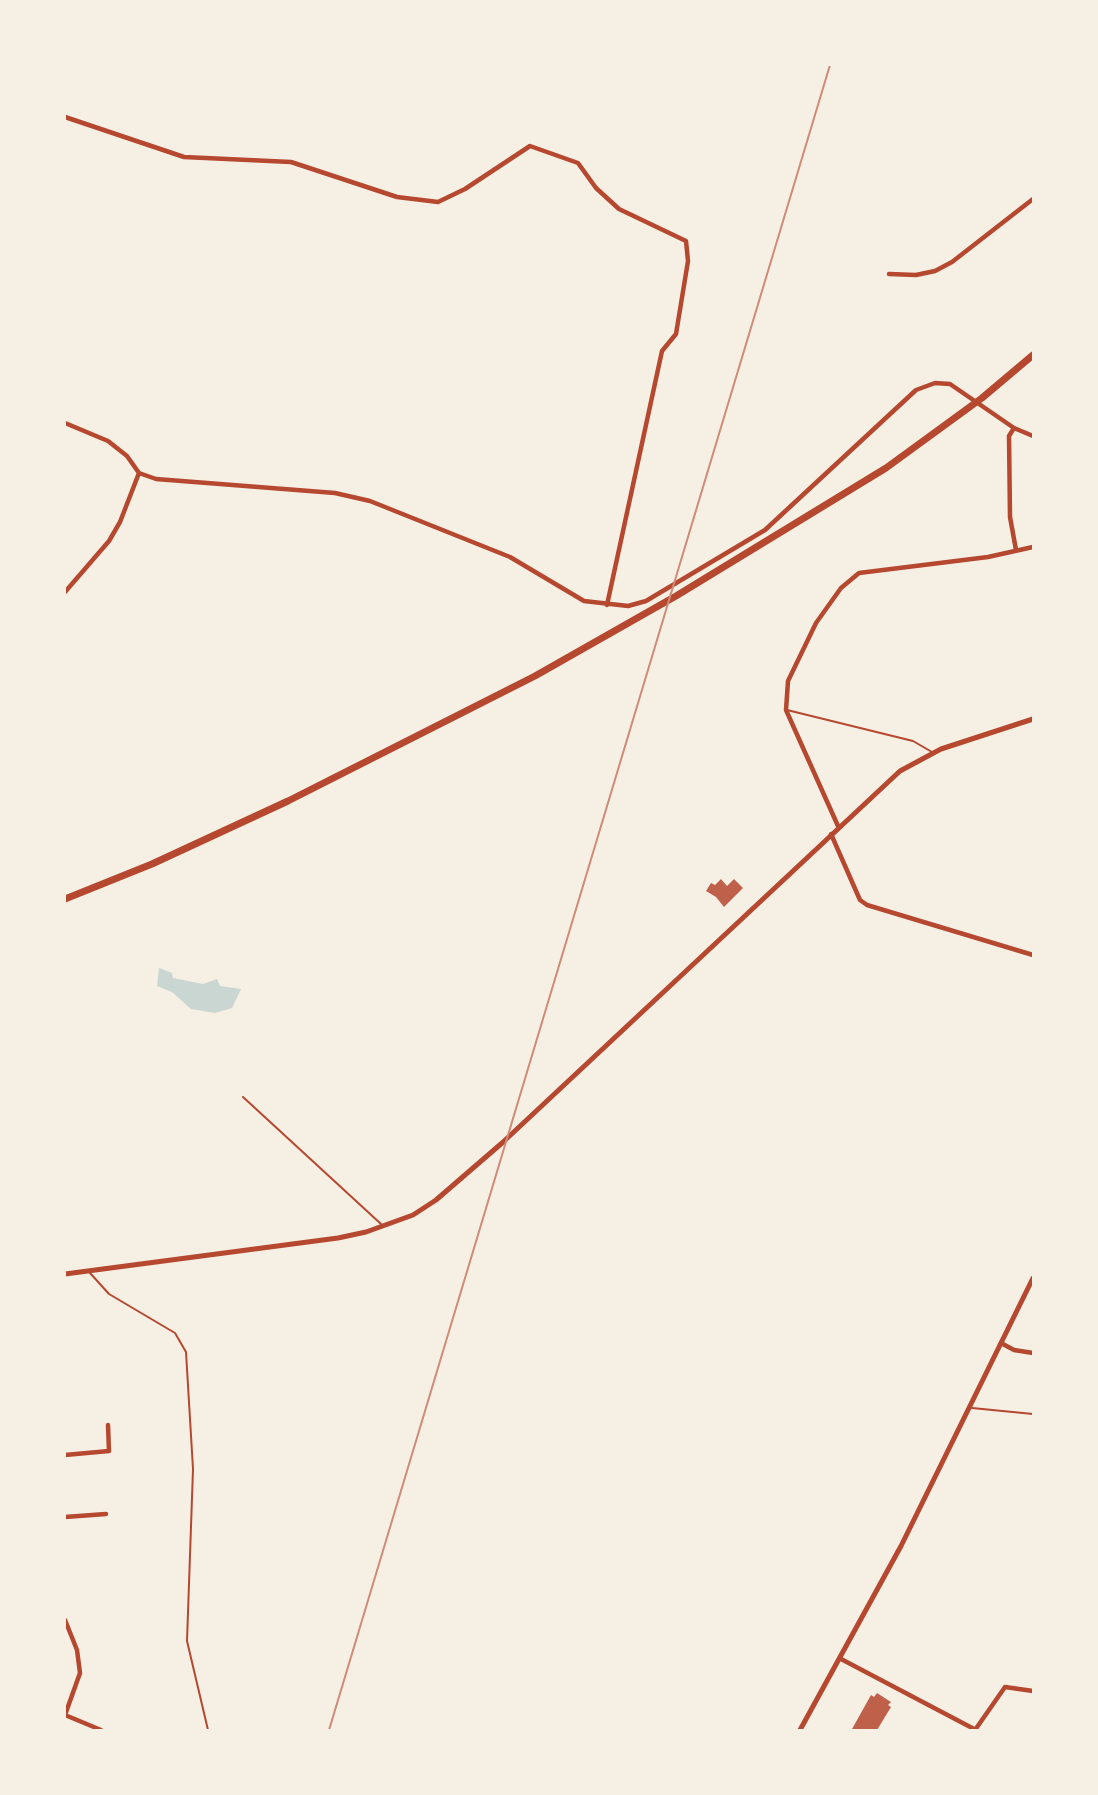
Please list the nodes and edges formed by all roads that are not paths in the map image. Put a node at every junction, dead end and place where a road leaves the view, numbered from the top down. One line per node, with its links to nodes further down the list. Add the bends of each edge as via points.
1 (65, 117): 13 (street, via 184,158 291,162 397,197 438,202 530,146 578,163 619,209 686,241 688,261 676,334 662,351)
2 (1033, 199): 3 (street, via 935,271)
3 (889, 274)
4 (1033, 355): 19 (main road, via 886,468 535,676 365,764 152,864)
5 (65, 423): 8 (street, via 108,441)
6 (1014, 428): 7 (street); 10 (street, via 1009,436 1010,517); 13 (street, via 950,384 935,383 916,390 765,530 660,593 628,606)
7 (1033, 436)
8 (139, 473): 11 (street, via 120,522); 13 (street, via 169,480 326,492 370,501 510,557 584,601)
9 (1033, 547): 10 (street)
10 (1016, 550): 14 (street, via 859,573 841,588 816,623 788,681)
11 (68, 585): 12 (street)
12 (65, 592)
13 (607, 605)
14 (786, 710): 16 (lane, via 913,741); 17 (street)
15 (1033, 719): 16 (street)
16 (932, 753): 17 (street, via 900,771)
17 (838, 826): 18 (street)
18 (831, 833): 20 (street, via 860,900 867,905); 22 (street, via 502,1143 436,1200)
19 (65, 899)
20 (1033, 955)
21 (243, 1097): 22 (lane)
22 (382, 1227): 23 (street, via 338,1238)
23 (89, 1272): 24 (street); 39 (lane, via 109,1294 176,1333 186,1352 192,1469 187,1641)
24 (65, 1274)
25 (1033, 1278): 26 (street)
26 (1000, 1343): 27 (street); 28 (street)
27 (1033, 1353)
28 (969, 1408): 29 (lane); 35 (street)
29 (1033, 1414)
30 (108, 1425): 31 (street, via 109,1451)
31 (65, 1455)
32 (106, 1514): 33 (street)
33 (65, 1517)
34 (65, 1620): 37 (street, via 80,1673)
35 (841, 1659): 40 (street); 41 (street)
36 (1033, 1691): 41 (street, via 1005,1687)
37 (65, 1715): 38 (street)
38 (101, 1730)
39 (208, 1730)
40 (800, 1730)
41 (975, 1730)

